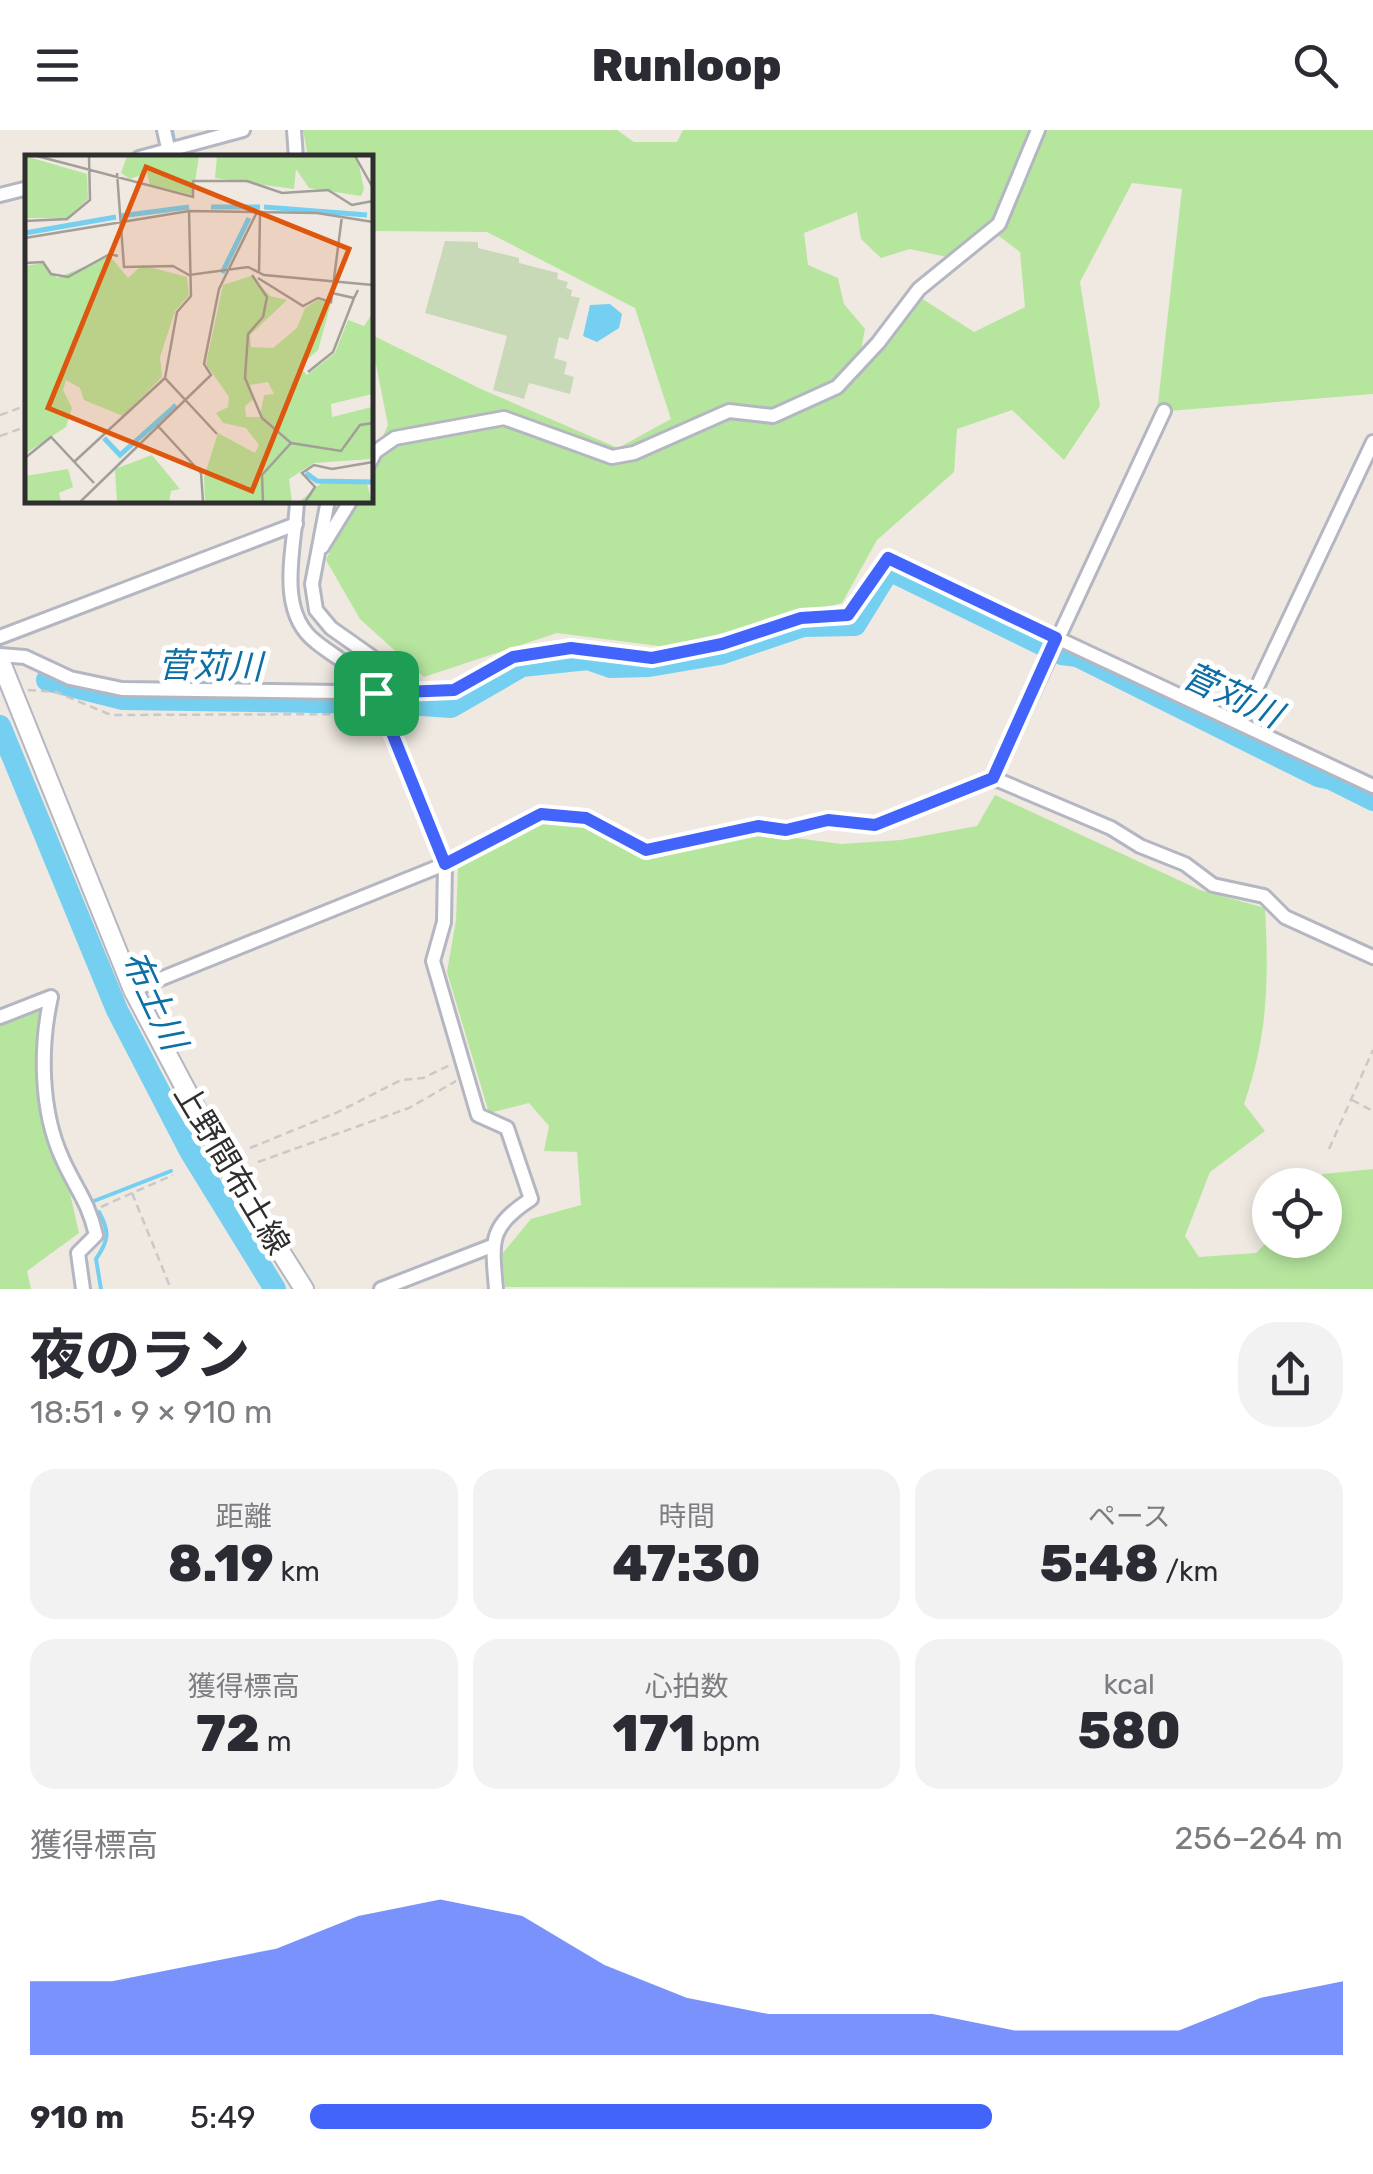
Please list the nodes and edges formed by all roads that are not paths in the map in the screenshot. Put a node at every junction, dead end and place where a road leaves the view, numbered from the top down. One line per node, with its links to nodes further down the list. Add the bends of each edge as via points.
1 (164, 130): 5 (street)
2 (243, 130): 5 (street)
3 (294, 130): 6 (street)
4 (1038, 130): 11 (street, via 999,224 919,290 837,387 773,416 729,410 634,454 612,457 504,418 395,438)
5 (169, 154)
6 (296, 155)
7 (25, 189): 8 (street)
8 (0, 195)
9 (1164, 410): 18 (street)
10 (1373, 442): 22 (street)
11 (372, 458)
12 (297, 502): 15 (street)
13 (328, 502): 16 (street)
14 (350, 502): 16 (street)
15 (296, 524): 17 (street); 20 (street, via 289,592 302,627 365,676)
16 (318, 554): 21 (street, via 316,610)
17 (0, 637)
18 (1056, 638): 21 (street, via 888,558 848,615 801,618 652,658 571,648 513,657 454,690); 22 (street); 23 (street)
19 (0, 657): 20 (street, via 25,657 70,678 122,689); 27 (main road, 上野間布土線)
20 (376, 693): 21 (street); 25 (street)
21 (411, 693)
22 (1240, 723): 24 (street)
23 (993, 778): 25 (street, via 875,825 828,820 786,830 758,826 646,850 586,818 541,814); 26 (street, via 1112,828 1213,885 1264,896 1285,917)
24 (1373, 786)
25 (445, 864): 27 (street); 29 (street, via 444,922 433,961 478,1115 507,1128 531,1199 505,1216)
26 (1373, 957)
27 (133, 990): 31 (main road, 上野間布土線, via 228,1167)
28 (0, 1017): 30 (street, via 51,997 43,1033 50,1119 96,1235 78,1253)
29 (492, 1246): 32 (street); 33 (street)
30 (82, 1289)
31 (304, 1289)
32 (381, 1289)
33 (496, 1289)

